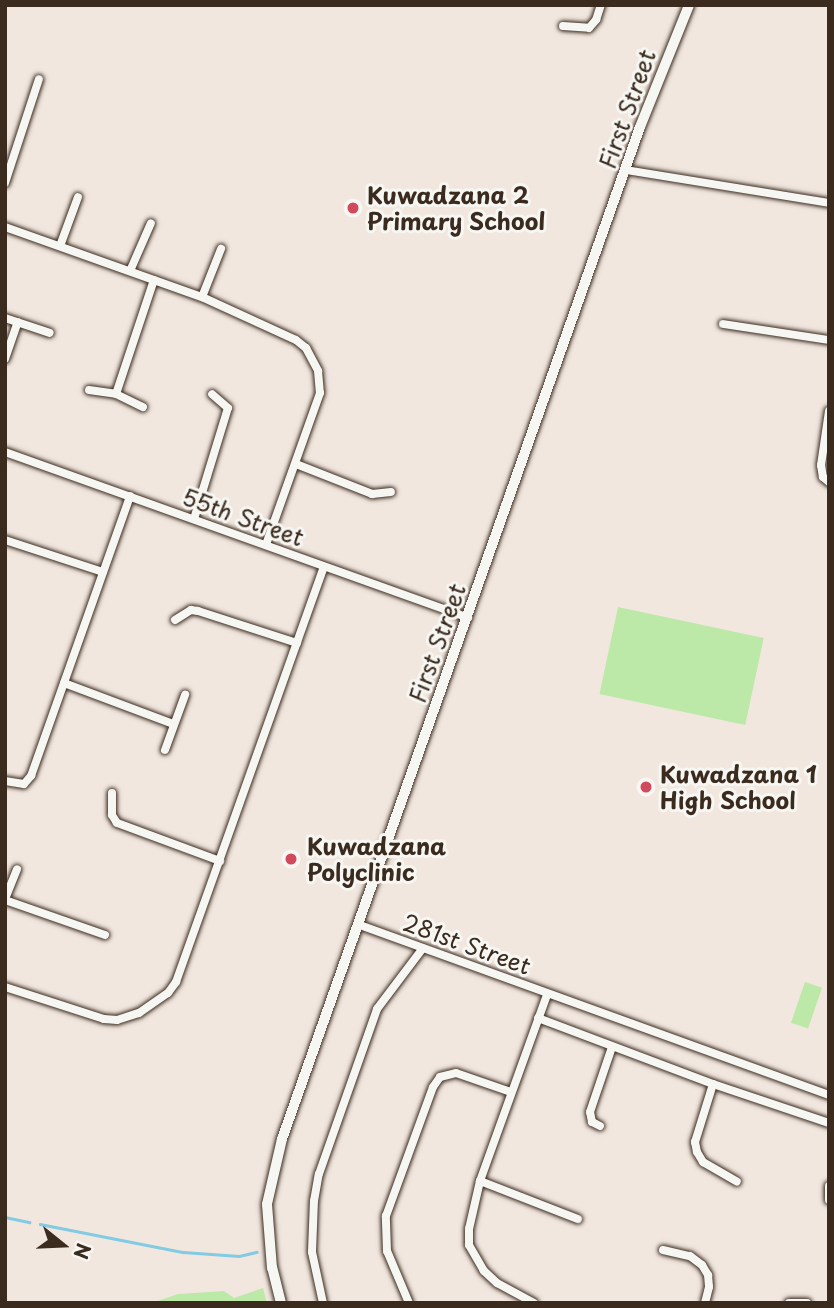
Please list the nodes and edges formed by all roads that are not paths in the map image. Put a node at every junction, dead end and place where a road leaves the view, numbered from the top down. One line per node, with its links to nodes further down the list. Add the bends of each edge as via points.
1 (601, 5): 3 (street, via 589,28)
2 (689, 5): 5 (street, First Street)
3 (563, 26)
4 (39, 79): 6 (street)
5 (626, 170): 8 (street); 37 (street, First Street)
6 (5, 183)
7 (78, 197): 11 (street)
8 (829, 203)
9 (151, 223): 13 (street)
10 (5, 227): 11 (street)
11 (60, 246): 13 (street)
12 (221, 249): 15 (street)
13 (131, 271): 14 (street)
14 (154, 280): 15 (street); 23 (street)
15 (202, 297): 28 (street, via 296,340 311,354 320,393)
16 (5, 318): 17 (street)
17 (18, 322): 19 (street); 21 (street)
18 (723, 324): 20 (street)
19 (50, 333)
20 (829, 340)
21 (5, 359)
22 (89, 390): 23 (street)
23 (116, 394): 25 (street)
24 (212, 394): 32 (street, via 228,408)
25 (143, 407)
26 (829, 411): 29 (street, via 821,465)
27 (5, 452): 31 (street, 55th Street)
28 (296, 464): 30 (street, via 372,494); 34 (street)
29 (829, 482)
30 (391, 492)
31 (130, 496): 32 (street, 55th Street); 36 (street)
32 (194, 519): 34 (street, 55th Street)
33 (5, 540): 36 (street)
34 (266, 545): 35 (street, 55th Street)
35 (324, 567): 37 (street, 55th Street); 39 (street)
36 (103, 572): 40 (street)
37 (468, 618): 49 (street, First Street)
38 (175, 620): 39 (street, via 198,611)
39 (297, 643): 46 (street)
40 (64, 684): 42 (street); 44 (street, via 31,776 24,785)
41 (185, 695): 42 (street)
42 (173, 724): 43 (street)
43 (165, 750)
44 (5, 781)
45 (111, 793): 46 (street, via 117,823)
46 (220, 861): 52 (street, via 176,982 154,1005 127,1018 104,1019)
47 (17, 870): 48 (street)
48 (5, 899): 50 (street)
49 (357, 925): 51 (street, 281st Street); 67 (street, First Street, via 269,1189 271,1254)
50 (105, 935)
51 (423, 948): 53 (street, 281st Street); 68 (street, via 377,1009 319,1174 312,1252)
52 (5, 987)
53 (547, 995): 54 (street); 58 (street, 281st Street)
54 (538, 1018): 55 (street); 57 (street)
55 (612, 1047): 56 (street); 60 (street, via 590,1112 592,1122)
56 (713, 1084): 59 (street); 62 (street, via 695,1142 697,1152 703,1162)
57 (511, 1092): 61 (street); 69 (street, via 456,1073 445,1074 433,1087 386,1216 387,1251)
58 (829, 1095)
59 (829, 1123)
60 (600, 1126)
61 (480, 1181): 65 (street); 70 (street, via 469,1228 475,1259 497,1283)
62 (737, 1182)
63 (829, 1186): 64 (street)
64 (829, 1200)
65 (578, 1219)
66 (663, 1250): 71 (street, via 690,1256 702,1265 709,1287)
67 (281, 1303)
68 (323, 1303)
69 (409, 1303)
70 (534, 1303)
71 (705, 1303)
72 (789, 1303): 73 (street)
73 (807, 1303)

